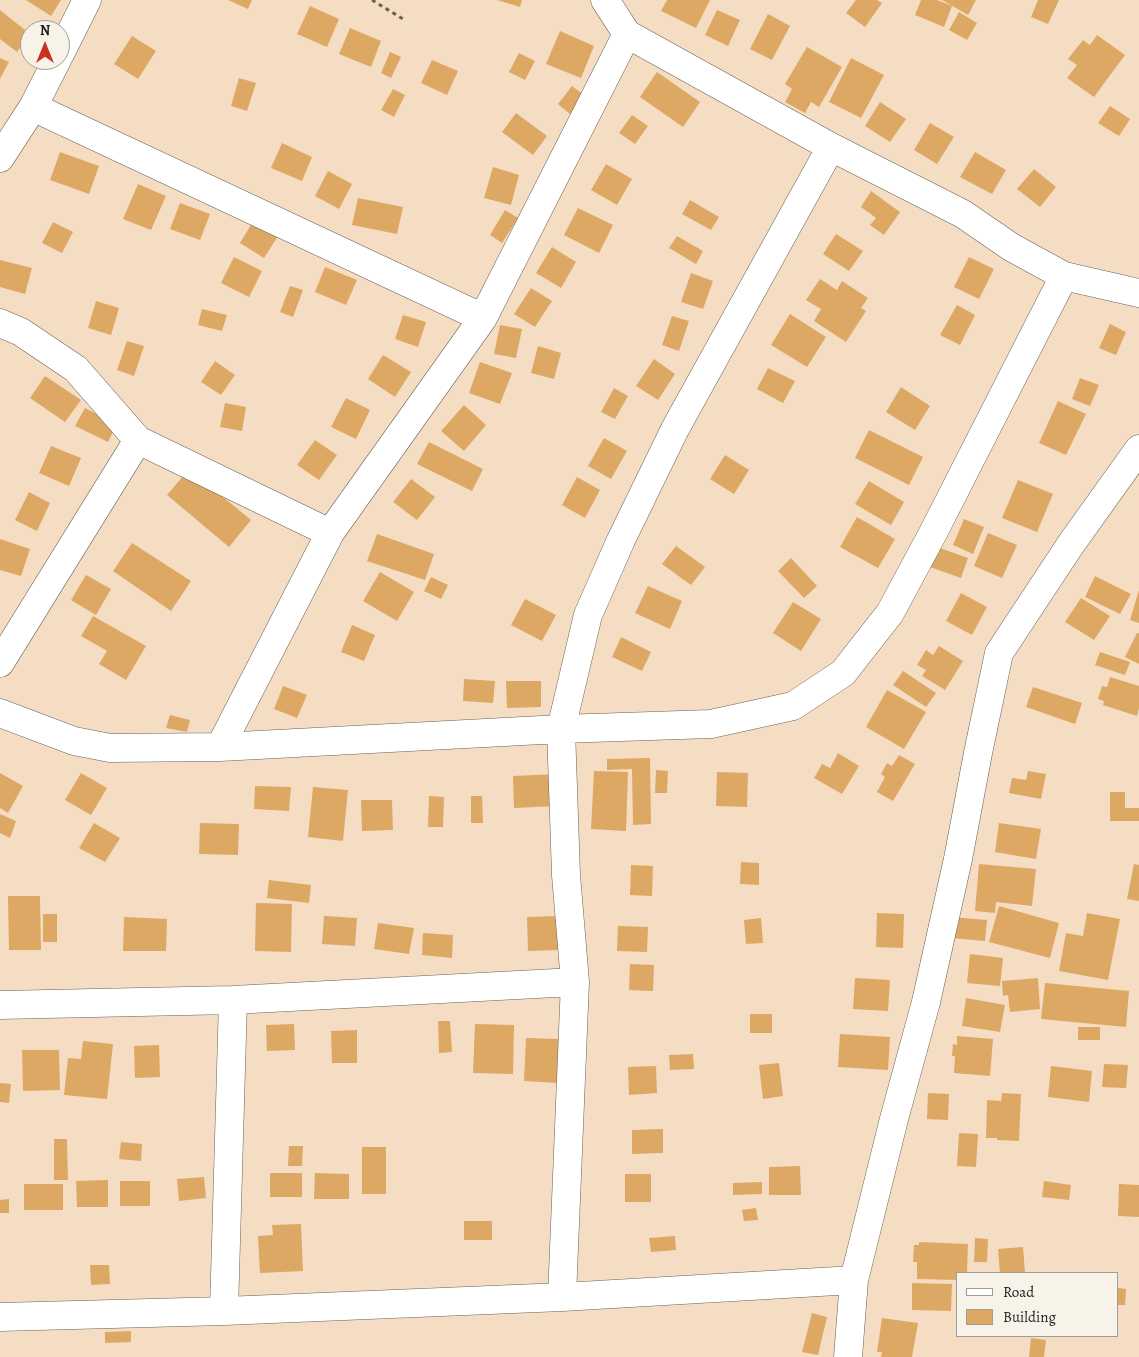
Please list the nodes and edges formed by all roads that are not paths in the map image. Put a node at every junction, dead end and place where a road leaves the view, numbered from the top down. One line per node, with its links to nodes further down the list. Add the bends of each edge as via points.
1 (87, 0): 3 (street)
2 (606, 0): 4 (street)
3 (70, 34)
4 (627, 34): 7 (street); 11 (street)
5 (52, 70): 6 (street)
6 (32, 107): 8 (street); 11 (street)
7 (831, 147): 9 (street, via 963,214 1011,247); 18 (street, via 675,429 621,540 588,615)
8 (0, 158)
9 (1064, 276): 10 (street); 18 (street, via 890,613 842,673 793,706 711,724)
10 (1139, 293)
11 (483, 318): 15 (street)
12 (0, 323): 13 (street, via 20,332 76,370)
13 (138, 440): 15 (street); 16 (street)
14 (1139, 449): 23 (street, via 999,653 928,992)
15 (330, 534): 19 (street)
16 (0, 663)
17 (0, 713): 19 (street, via 74,741 110,748)
18 (561, 729): 19 (street); 20 (street, via 566,875)
19 (220, 747)
20 (575, 982): 21 (street); 24 (street)
21 (233, 1000): 22 (street); 25 (street)
22 (0, 1005)
23 (854, 1280): 24 (street); 27 (street)
24 (562, 1296): 25 (street)
25 (224, 1311): 26 (street)
26 (0, 1317)
27 (848, 1357)

